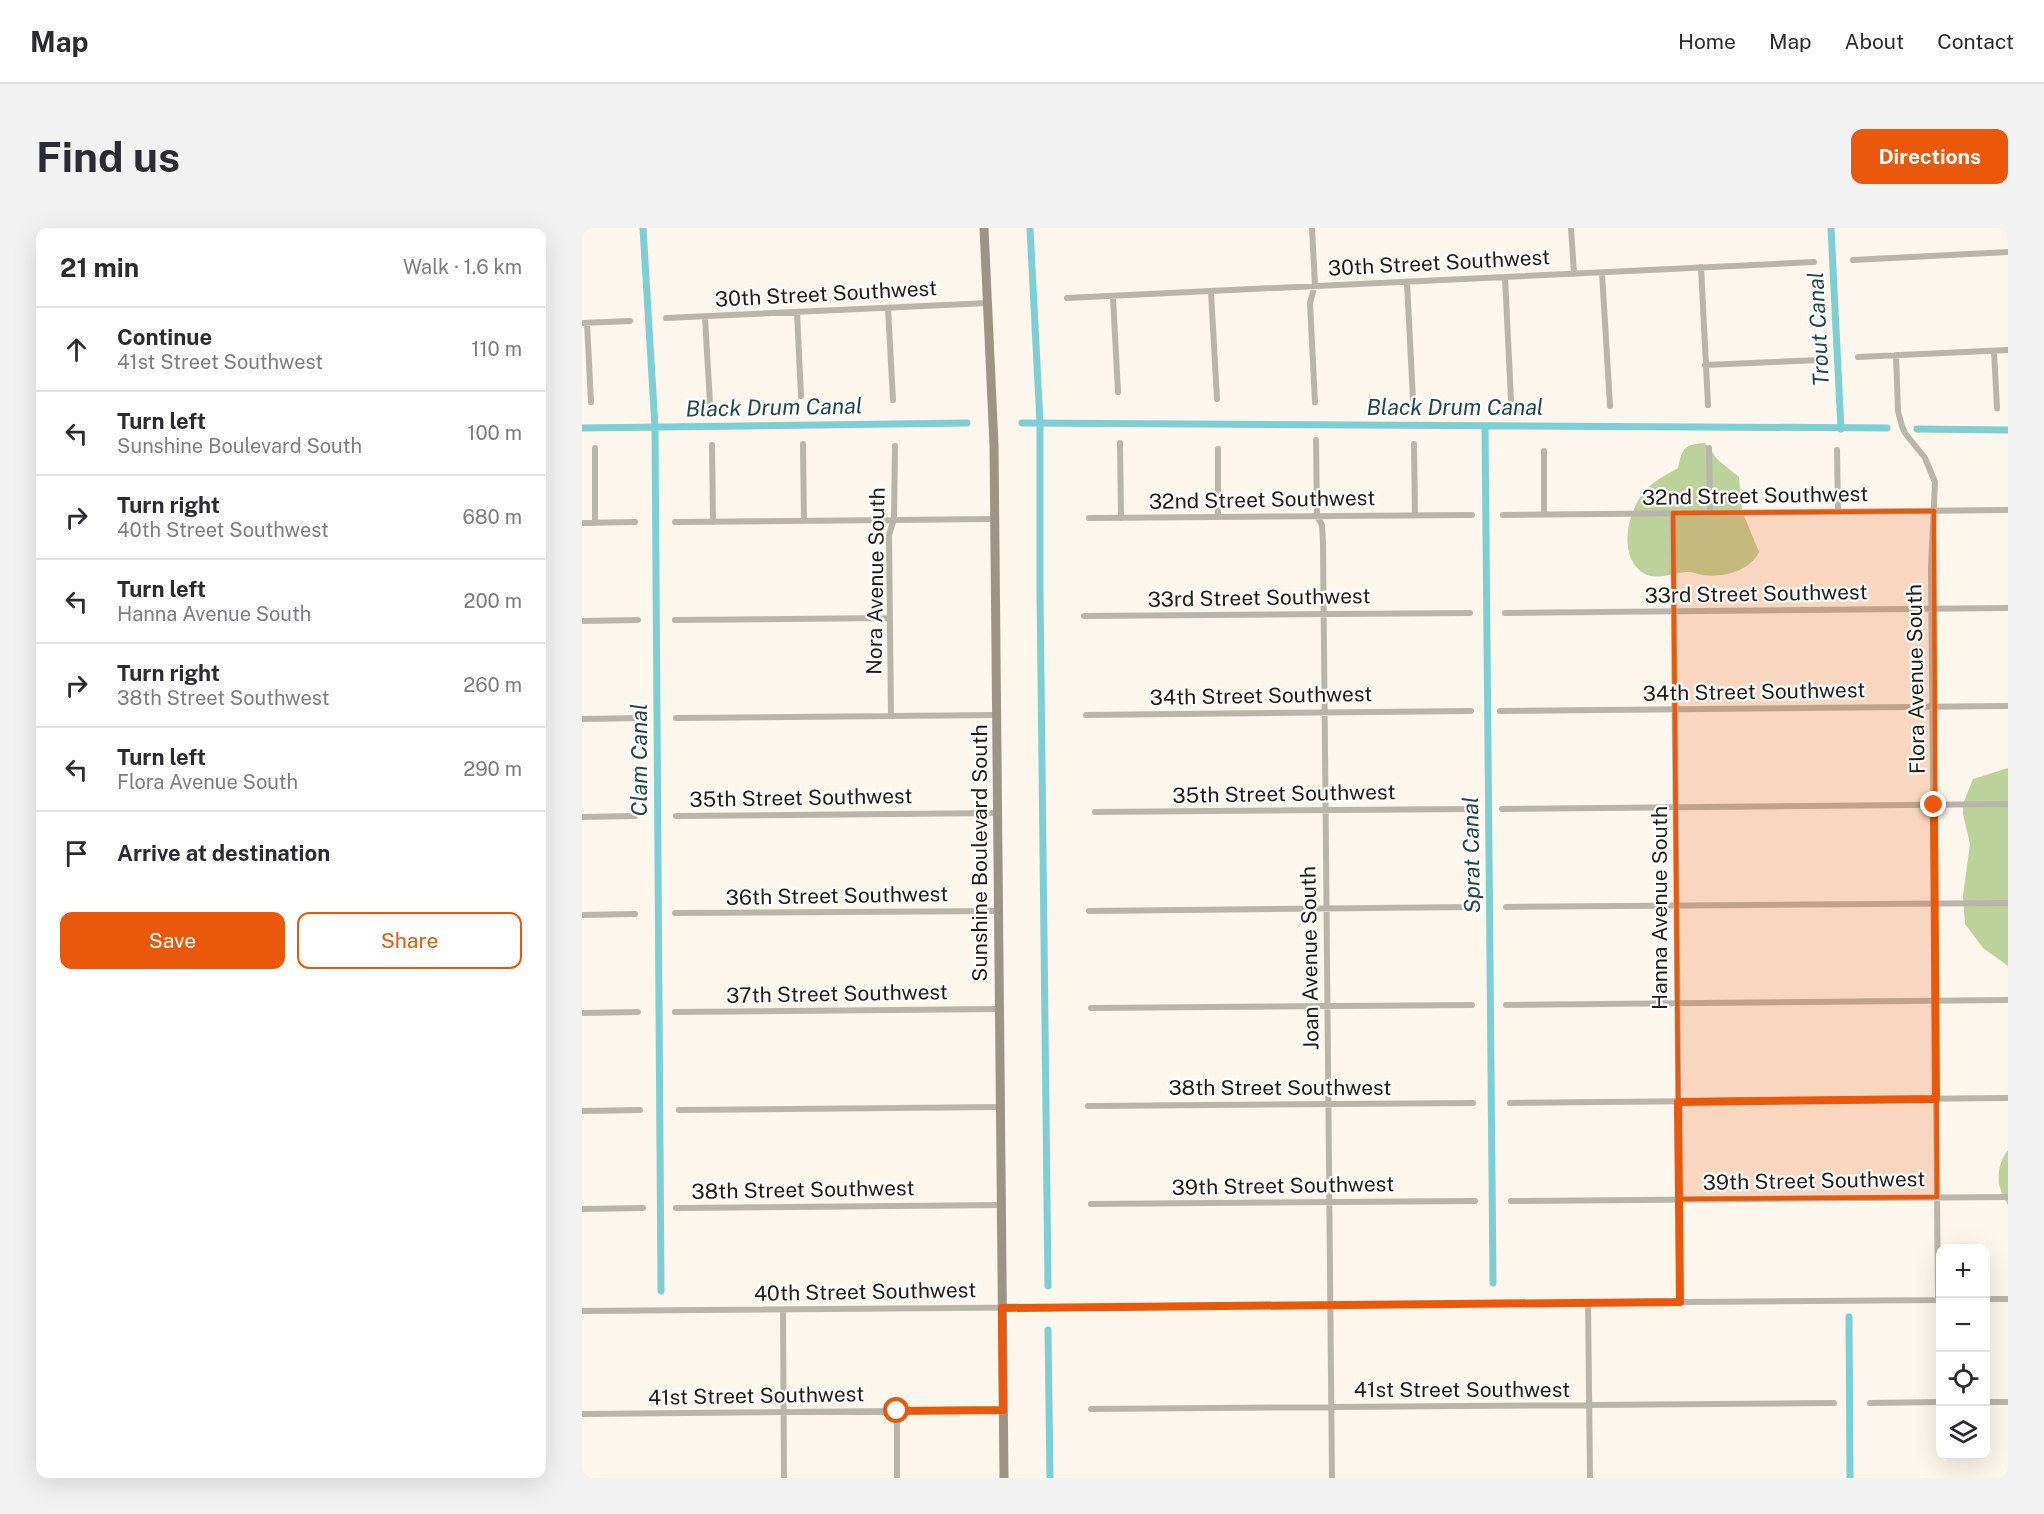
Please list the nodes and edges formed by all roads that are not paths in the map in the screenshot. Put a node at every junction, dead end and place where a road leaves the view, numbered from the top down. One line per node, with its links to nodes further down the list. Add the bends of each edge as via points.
1 (984, 228): 16 (street, Sunshine Boulevard South)
2 (1312, 228): 12 (street)
3 (1571, 228): 9 (street)
4 (2008, 252): 5 (street)
5 (1852, 260)
6 (1814, 262): 7 (street, 30th Street Southwest)
7 (1701, 267): 8 (street, 30th Street Southwest); 28 (street)
8 (1602, 273): 9 (street, 30th Street Southwest); 39 (street)
9 (1574, 274): 10 (street, 30th Street Southwest)
10 (1505, 277): 11 (street, 30th Street Southwest); 34 (street)
11 (1407, 282): 12 (street, 30th Street Southwest); 33 (street)
12 (1315, 285): 13 (street, 30th Street Southwest); 36 (street, via 1310,303)
13 (1211, 292): 14 (street, 30th Street Southwest); 31 (street)
14 (1113, 297): 15 (street, 30th Street Southwest); 29 (street)
15 (1067, 298)
16 (988, 303): 17 (street, 30th Street Southwest); 66 (street, Sunshine Boulevard South)
17 (888, 308): 18 (street, 30th Street Southwest); 32 (street)
18 (797, 312): 19 (street, 30th Street Southwest); 30 (street)
19 (705, 317): 20 (street, 30th Street Southwest); 37 (street)
20 (666, 318)
21 (630, 321): 22 (street)
22 (584, 323): 35 (street)
23 (2008, 350): 24 (street)
24 (1994, 351): 25 (street); 40 (street)
25 (1896, 356): 26 (street); 53 (street, Flora Avenue South, via 1900,420 1933,473)
26 (1858, 357)
27 (1821, 360): 28 (street)
28 (1706, 365): 38 (street)
29 (1118, 392)
30 (801, 396)
31 (1217, 399)
32 (892, 400)
33 (1413, 400)
34 (1511, 400)
35 (591, 402)
36 (1315, 402)
37 (710, 404)
38 (1708, 405)
39 (1610, 406)
40 (1997, 408)
41 (1316, 440): 61 (street, Joan Avenue South)
42 (1120, 443): 64 (street)
43 (803, 444): 67 (street)
44 (1414, 444): 58 (street)
45 (712, 445): 70 (street)
46 (895, 446): 65 (street, Nora Avenue South)
47 (595, 448): 72 (street)
48 (1709, 448): 56 (street)
49 (1218, 449): 62 (street)
50 (1837, 450): 54 (street)
51 (1544, 452): 57 (street)
52 (2008, 510): 53 (street, 32nd Street Southwest)
53 (1935, 511): 54 (street, 32nd Street Southwest); 74 (street, Flora Avenue South)
54 (1838, 512): 56 (street, 32nd Street Southwest)
55 (1673, 513): 56 (street, 32nd Street Southwest); 57 (street, 32nd Street Southwest); 75 (street, Hanna Avenue South)
56 (1710, 513)
57 (1544, 514): 60 (street, 32nd Street Southwest)
58 (1415, 515): 59 (street, 32nd Street Southwest); 61 (street, 32nd Street Southwest)
59 (1472, 515)
60 (1503, 515)
61 (1317, 516): 62 (street, 32nd Street Southwest); 78 (street, Joan Avenue South, via 1322,525)
62 (1218, 517): 64 (street, 32nd Street Southwest)
63 (1089, 518): 64 (street, 32nd Street Southwest)
64 (1121, 518)
65 (894, 519): 66 (street); 67 (street); 80 (street, Nora Avenue South, via 889,535)
66 (995, 519): 90 (street, Sunshine Boulevard South)
67 (804, 520): 70 (street)
68 (635, 522): 72 (street)
69 (675, 522): 70 (street)
70 (713, 522)
71 (582, 523): 72 (street)
72 (595, 523)
73 (2008, 608): 74 (street, 33rd Street Southwest)
74 (1932, 609): 75 (street, 33rd Street Southwest); 85 (street, Flora Avenue South)
75 (1674, 611): 77 (street, 33rd Street Southwest); 86 (street, Hanna Avenue South)
76 (1470, 613): 78 (street, 33rd Street Southwest)
77 (1505, 613)
78 (1324, 614): 79 (street, 33rd Street Southwest); 89 (street, Joan Avenue South)
79 (1084, 616)
80 (890, 618): 81 (street); 92 (street, Nora Avenue South)
81 (675, 620)
82 (582, 621): 83 (street)
83 (638, 621)
84 (2008, 706): 85 (street, 34th Street Southwest)
85 (1933, 707): 86 (street, 34th Street Southwest); 97 (street, Flora Avenue South)
86 (1674, 709): 88 (street, 34th Street Southwest); 98 (street, Hanna Avenue South)
87 (1471, 711): 89 (street, 34th Street Southwest)
88 (1500, 711)
89 (1324, 712): 91 (street, 34th Street Southwest); 101 (street, Joan Avenue South)
90 (997, 715): 92 (street); 103 (street, Sunshine Boulevard South)
91 (1086, 715)
92 (891, 716): 94 (street)
93 (640, 718): 95 (street)
94 (676, 718)
95 (582, 719)
96 (2008, 804): 97 (street)
97 (1934, 805): 98 (street); 107 (street, Flora Avenue South)
98 (1675, 807): 100 (street); 109 (street, Hanna Avenue South)
99 (1475, 809): 101 (street, 35th Street Southwest)
100 (1502, 809)
101 (1325, 810): 102 (street, 35th Street Southwest); 112 (street, Joan Avenue South)
102 (1095, 812)
103 (998, 813): 106 (street, 35th Street Southwest); 113 (street, Sunshine Boulevard South)
104 (582, 816): 105 (street)
105 (635, 816)
106 (676, 816)
107 (1935, 903): 108 (street); 109 (street); 119 (street, Flora Avenue South)
108 (2008, 903)
109 (1676, 906): 111 (street); 120 (street, Hanna Avenue South)
110 (1475, 907): 112 (street)
111 (1506, 907)
112 (1326, 908): 114 (street); 123 (street, Joan Avenue South)
113 (999, 911): 116 (street, 36th Street Southwest); 125 (street, Sunshine Boulevard South)
114 (1089, 911)
115 (635, 914): 117 (street)
116 (675, 914)
117 (582, 915)
118 (2008, 1000): 119 (street)
119 (1935, 1001): 120 (street); 130 (street, Flora Avenue South)
120 (1677, 1004): 122 (street); 131 (street, Hanna Avenue South)
121 (1472, 1005): 123 (street)
122 (1506, 1005)
123 (1327, 1006): 124 (street); 134 (street, Joan Avenue South)
124 (1091, 1008)
125 (999, 1009): 127 (street, 37th Street Southwest); 136 (street, Sunshine Boulevard South)
126 (638, 1012): 128 (street)
127 (675, 1012)
128 (582, 1013)
129 (2008, 1098): 130 (street)
130 (1936, 1099): 131 (street); 140 (street, Flora Avenue South)
131 (1678, 1102): 133 (street); 142 (street, Hanna Avenue South)
132 (1473, 1103): 134 (street, 38th Street Southwest)
133 (1510, 1103)
134 (1328, 1104): 135 (street, 38th Street Southwest); 145 (street, Joan Avenue South)
135 (1088, 1106)
136 (1000, 1107): 138 (street); 147 (street, Sunshine Boulevard South)
137 (640, 1110): 139 (street)
138 (679, 1110)
139 (582, 1111)
140 (1937, 1197): 141 (street, 39th Street Southwest); 142 (street, 39th Street Southwest); 151 (street, Flora Avenue South)
141 (2008, 1197)
142 (1679, 1199): 144 (street, 39th Street Southwest); 155 (street, Hanna Avenue South)
143 (1475, 1201): 145 (street, 39th Street Southwest)
144 (1511, 1201)
145 (1329, 1202): 146 (street, 39th Street Southwest); 157 (street, Joan Avenue South)
146 (1091, 1204)
147 (1001, 1205): 149 (street, 38th Street Southwest); 158 (street, Sunshine Boulevard South)
148 (643, 1208): 150 (street)
149 (676, 1208)
150 (582, 1209)
151 (1939, 1298)
152 (1990, 1299): 153 (street)
153 (2008, 1299)
154 (1936, 1300): 155 (street, 40th Street Southwest)
155 (1680, 1302): 156 (street, 40th Street Southwest)
156 (1588, 1303): 157 (street, 40th Street Southwest); 166 (street)
157 (1330, 1305): 158 (street, 40th Street Southwest); 167 (street, Joan Avenue South)
158 (1002, 1308): 159 (street, 40th Street Southwest); 169 (street, Sunshine Boulevard South)
159 (783, 1310): 160 (street, 40th Street Southwest); 171 (street)
160 (582, 1311)
161 (1936, 1402): 165 (street)
162 (1990, 1402): 163 (street)
163 (2008, 1402)
164 (1834, 1403): 166 (street, 41st Street Southwest)
165 (1870, 1403)
166 (1589, 1405): 167 (street, 41st Street Southwest); 177 (street)
167 (1331, 1407): 168 (street, 41st Street Southwest); 176 (street, Joan Avenue South)
168 (1091, 1409)
169 (1003, 1410): 170 (street, 41st Street Southwest); 175 (street, Sunshine Boulevard South)
170 (897, 1411): 171 (street, 41st Street Southwest); 174 (street)
171 (784, 1412): 172 (street, 41st Street Southwest); 173 (street)
172 (582, 1414)
173 (784, 1478)
174 (897, 1478)
175 (1004, 1478)
176 (1332, 1478)
177 (1590, 1478)

